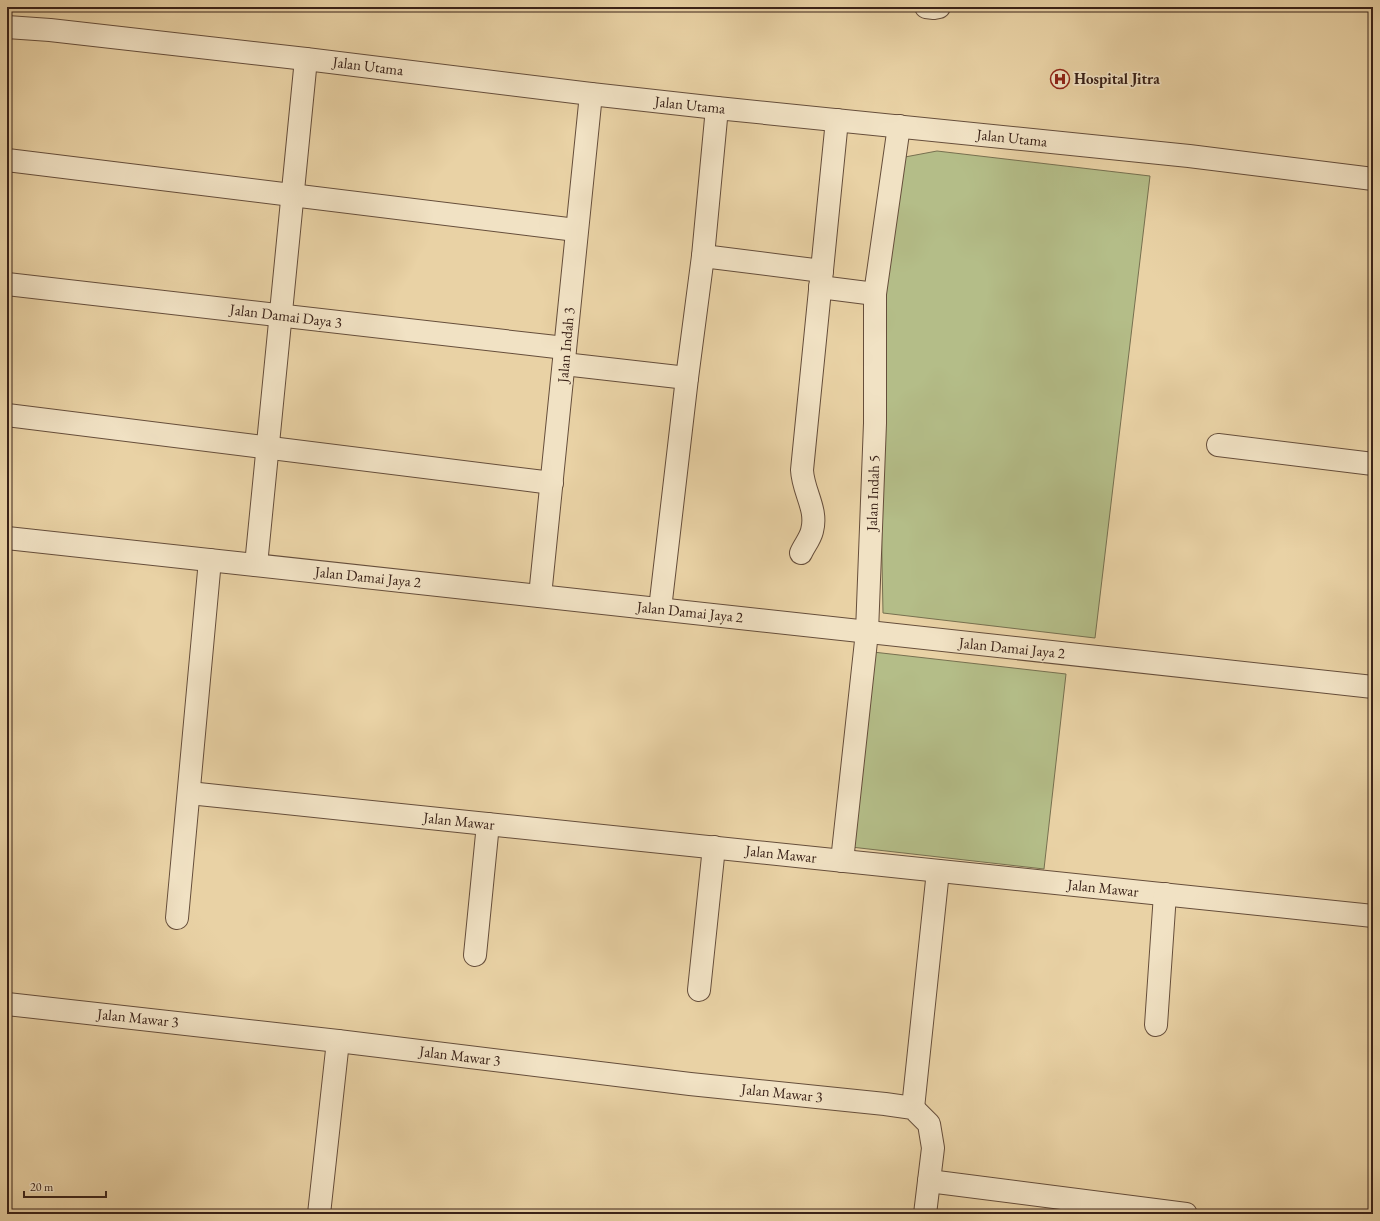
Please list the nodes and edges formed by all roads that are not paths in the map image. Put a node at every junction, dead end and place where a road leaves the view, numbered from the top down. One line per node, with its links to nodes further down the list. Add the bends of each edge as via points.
1 (926, 7): 2 (street)
2 (939, 7)
3 (7, 27): 4 (street, Jalan Utama)
4 (306, 59): 5 (street, Jalan Utama); 11 (street)
5 (591, 94): 6 (street, Jalan Utama); 12 (street, Jalan Indah 3)
6 (717, 108): 7 (street, Jalan Utama); 13 (street)
7 (837, 120): 8 (street, Jalan Utama); 14 (street)
8 (899, 126): 10 (street, Jalan Utama, via 1189,156); 16 (street, Jalan Indah 5)
9 (7, 160): 11 (street)
10 (1373, 179)
11 (292, 194): 12 (street); 17 (street)
12 (576, 230): 18 (street, Jalan Indah 3)
13 (703, 256): 14 (street); 19 (street)
14 (821, 279): 16 (street); 26 (street, via 802,470 802,481 813,508 814,520 812,533)
15 (7, 284): 17 (street, Jalan Damai Daya 3)
16 (875, 294): 31 (street, Jalan Indah 5, via 875,423)
17 (280, 316): 18 (street, Jalan Damai Daya 3); 22 (street)
18 (565, 356): 19 (street, Jalan Damai Daya 3); 24 (street, Jalan Indah 3)
19 (687, 378): 30 (street)
20 (7, 415): 22 (street)
21 (1218, 445): 23 (street)
22 (268, 447): 24 (street); 28 (street)
23 (1373, 464)
24 (552, 483): 29 (street, Jalan Indah 3)
25 (7, 538): 27 (street, Jalan Damai Jaya 2)
26 (800, 553)
27 (210, 560): 28 (street, Jalan Damai Jaya 2); 33 (street)
28 (256, 565): 29 (street, Jalan Damai Jaya 2)
29 (540, 596): 30 (street, Jalan Damai Jaya 2)
30 (660, 609): 31 (street, Jalan Damai Jaya 2)
31 (867, 632): 32 (street, Jalan Damai Jaya 2); 36 (street, Jalan Indah 5)
32 (1373, 687)
33 (189, 793): 34 (street, Jalan Mawar); 40 (street)
34 (488, 824): 35 (street, Jalan Mawar); 41 (street)
35 (714, 847): 36 (street, Jalan Mawar); 42 (street)
36 (842, 861): 37 (street, Jalan Mawar)
37 (938, 871): 38 (street, Jalan Mawar); 46 (street)
38 (1166, 894): 39 (street, Jalan Mawar); 44 (street)
39 (1373, 916)
40 (177, 918)
41 (475, 954)
42 (699, 990)
43 (7, 1004): 45 (street, Jalan Mawar 3)
44 (1156, 1025)
45 (338, 1041): 46 (street, Jalan Mawar 3); 48 (street)
46 (913, 1108): 47 (street, via 929,1124 934,1148)
47 (929, 1181): 49 (street); 50 (street)
48 (318, 1214)
49 (925, 1214)
50 (1186, 1214)

